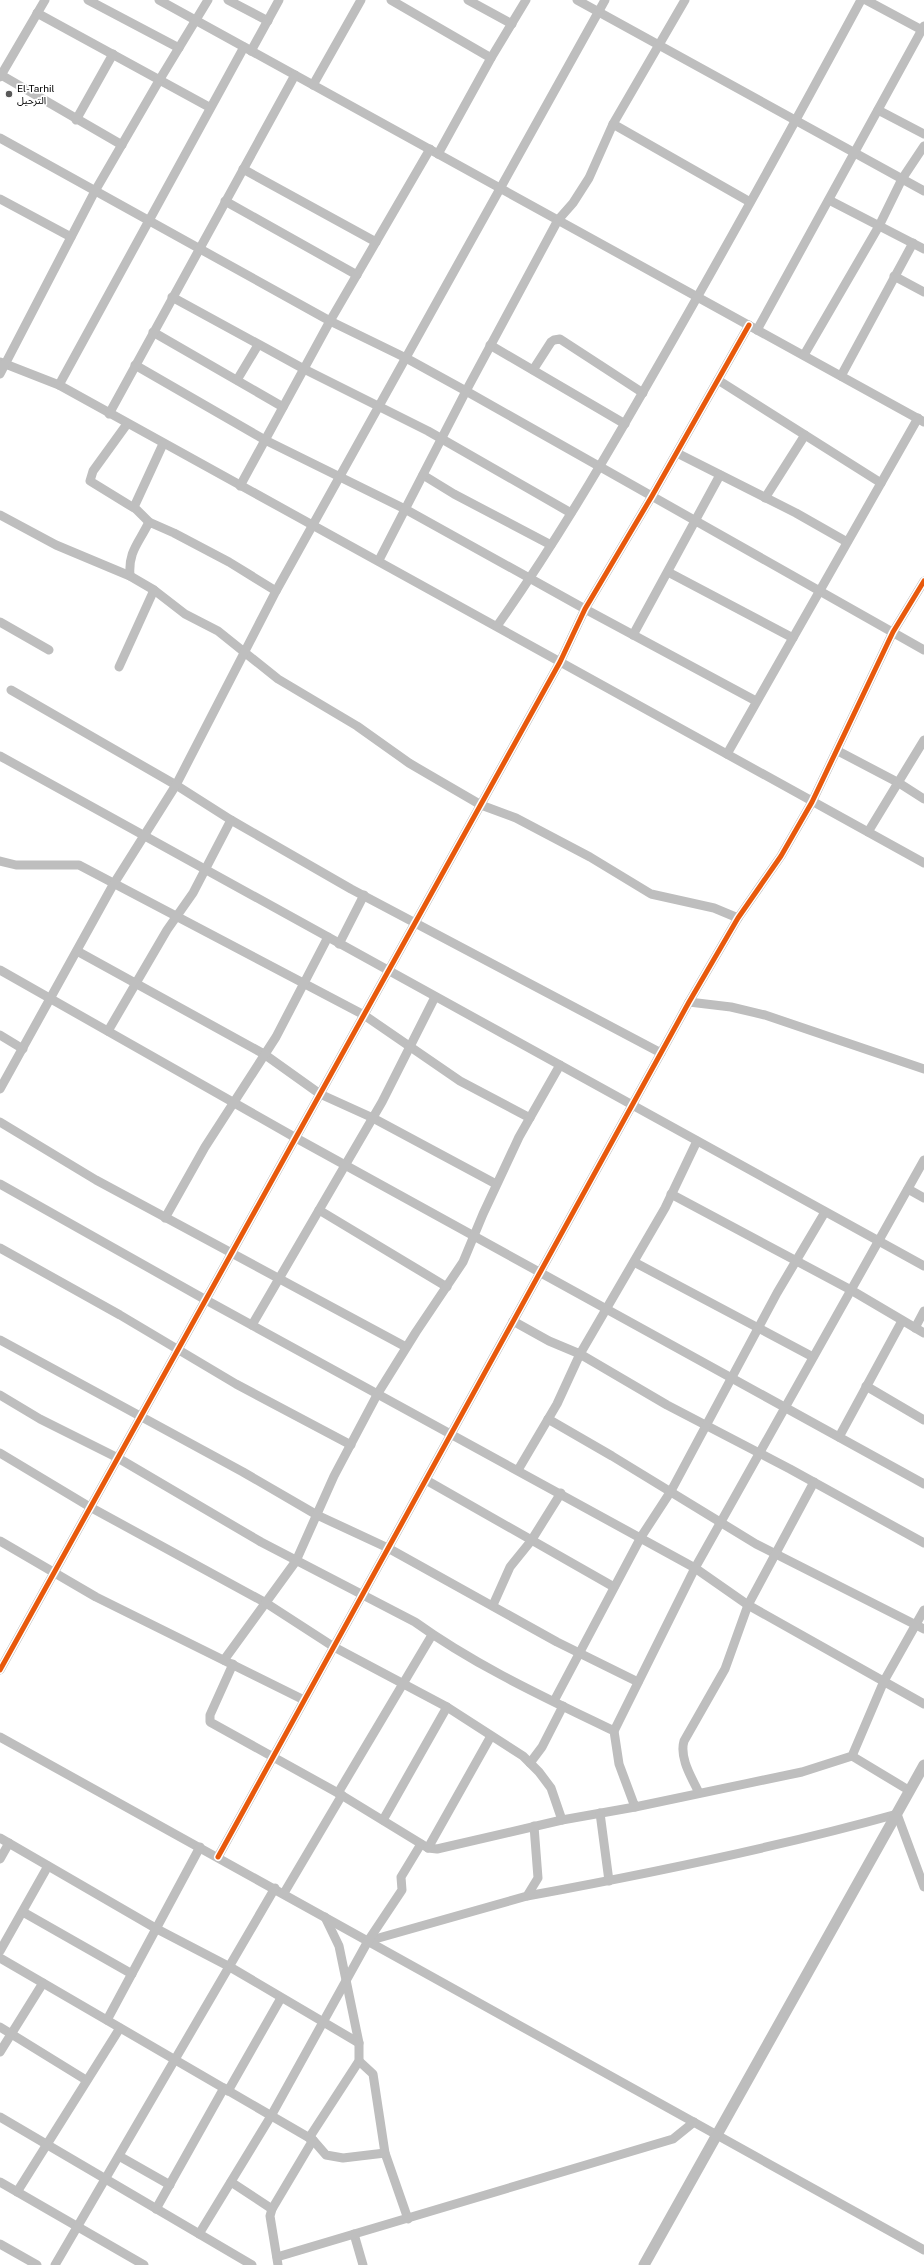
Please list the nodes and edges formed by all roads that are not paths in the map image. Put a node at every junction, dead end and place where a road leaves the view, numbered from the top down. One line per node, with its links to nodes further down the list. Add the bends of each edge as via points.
1 (45, 0): 16 (street)
2 (88, 0): 24 (street)
3 (159, 0): 18 (street)
4 (208, 0): 18 (street)
5 (228, 0): 19 (street)
6 (279, 0): 19 (street)
7 (361, 0): 31 (street)
8 (391, 0): 27 (street)
9 (468, 0): 20 (street)
10 (526, 0): 20 (street)
11 (577, 0): 17 (street)
12 (605, 0): 17 (street)
13 (685, 0): 23 (street)
14 (861, 0): 35 (street)
15 (866, 0): 21 (street)
16 (37, 12): 26 (street); 29 (street)
17 (598, 12): 23 (street); 46 (street)
18 (197, 21): 24 (street); 25 (street)
19 (268, 21): 25 (street)
20 (512, 24): 27 (street)
21 (923, 28): 22 (street)
22 (921, 40): 33 (street)
23 (659, 45): 35 (street); 36 (street)
24 (178, 48): 30 (street)
25 (247, 49): 28 (street); 32 (street)
26 (113, 54): 30 (street); 34 (street)
27 (491, 58): 42 (street)
28 (295, 75): 31 (street); 44 (street)
29 (1, 76): 34 (street)
30 (160, 79): 32 (street); 39 (street)
31 (314, 85): 41 (street)
32 (209, 107): 54 (street)
33 (878, 110): 37 (street); 43 (street)
34 (76, 120): 39 (street)
35 (796, 122): 43 (street); 52 (street)
36 (613, 124): 52 (street); 53 (street, via 589,178)
37 (924, 134)
38 (0, 138): 47 (street)
39 (122, 145): 47 (street)
40 (924, 146): 45 (street)
41 (430, 149): 42 (street); 57 (street)
42 (438, 154): 46 (street)
43 (854, 154): 45 (street); 50 (street)
44 (243, 169): 51 (street); 57 (street)
45 (902, 179): 48 (street); 55 (street)
46 (500, 188): 53 (street); 73 (street)
47 (95, 191): 54 (street); 56 (street)
48 (924, 191)
49 (0, 199): 56 (street)
50 (829, 200): 55 (street); 68 (street)
51 (225, 201): 59 (street); 61 (street)
52 (750, 202): 65 (street)
53 (558, 220): 65 (street); 71 (street)
54 (147, 221): 59 (street); 82 (street)
55 (879, 226): 58 (street); 72 (street)
56 (70, 237): 74 (street)
57 (376, 242): 61 (street)
58 (913, 243): 60 (street); 62 (street)
59 (199, 248): 64 (street); 66 (street)
60 (924, 249)
61 (357, 275): 66 (street)
62 (894, 276): 63 (street); 79 (street)
63 (924, 292)
64 (172, 297): 69 (street); 70 (street)
65 (698, 297): 67 (street); 84 (street)
66 (330, 322): 73 (street); 76 (street)
67 (749, 325): 68 (street); 81 (street)
68 (757, 330): 72 (street)
69 (152, 332): 75 (street); 80 (street)
70 (258, 345): 76 (street); 80 (street)
71 (490, 345): 77 (street); 83 (street)
72 (804, 355): 79 (street)
73 (406, 358): 83 (street); 86 (street)
74 (2, 363): 78 (street); 82 (street)
75 (135, 365): 87 (street); 93 (street)
76 (304, 369): 85 (street); 86 (street)
77 (533, 370): 84 (street, via 551,342 560,340); 90 (street)
78 (0, 374)
79 (841, 376): 88 (street)
80 (237, 380): 85 (street)
81 (718, 380): 91 (street); 95 (street)
82 (59, 385): 87 (street)
83 (466, 390): 92 (street); 96 (street)
84 (643, 393): 90 (street)
85 (283, 407): 93 (street)
86 (378, 407): 92 (street); 99 (street)
87 (109, 414): 89 (street)
88 (921, 420): 100 (street)
89 (127, 424): 94 (street); 104 (street, via 90,480)
90 (625, 424): 96 (street)
91 (805, 435): 100 (street); 103 (street)
92 (441, 439): 97 (street); 106 (street)
93 (265, 440): 99 (street); 101 (street)
94 (163, 444): 101 (street); 104 (street)
95 (677, 453): 98 (street); 102 (street)
96 (601, 467): 102 (street); 106 (street)
97 (422, 475): 105 (street); 112 (street)
98 (720, 475): 103 (street); 108 (street)
99 (339, 477): 105 (street); 110 (street)
100 (881, 483): 111 (street)
101 (240, 486): 110 (street)
102 (652, 496): 108 (street); 121 (street)
103 (765, 498): 111 (street)
104 (134, 508): 109 (street)
105 (405, 508): 113 (street); 116 (street)
106 (571, 513): 112 (street)
107 (0, 515): 115 (street, via 56,545)
108 (695, 520): 114 (street); 120 (street)
109 (149, 522): 115 (street, via 134,547); 119 (street, via 229,562)
110 (313, 525): 113 (street); 119 (street)
111 (847, 542): 120 (street)
112 (551, 545): 116 (street)
113 (379, 560): 123 (street)
114 (668, 572): 125 (street); 126 (street)
115 (130, 576): 118 (street)
116 (530, 578): 121 (street); 123 (street)
117 (924, 580): 124 (street)
118 (154, 590): 129 (street, via 185,614 218,631); 131 (street)
119 (276, 591): 129 (street)
120 (820, 591): 124 (street); 126 (street)
121 (585, 609): 125 (street); 130 (street)
122 (0, 622): 127 (street)
123 (497, 626): 130 (street)
124 (893, 632): 128 (street); 135 (street)
125 (633, 635): 133 (street)
126 (793, 638): 133 (street)
127 (49, 650)
128 (924, 650)
129 (246, 652): 139 (street); 142 (street, via 278,679 357,726 409,763)
130 (560, 662): 136 (street); 142 (street)
131 (119, 667)
132 (10, 690): 139 (street)
133 (756, 701): 136 (street)
134 (924, 740): 138 (street)
135 (838, 751): 138 (street); 141 (street)
136 (726, 754): 141 (street)
137 (0, 756): 145 (street)
138 (899, 783): 140 (street); 144 (street)
139 (176, 784): 143 (street); 145 (street)
140 (924, 799)
141 (812, 802): 144 (street); 152 (street, via 781,856)
142 (481, 805): 152 (street, via 529,825 590,857 651,894 714,908); 153 (street)
143 (231, 820): 148 (street); 150 (street)
144 (868, 832): 147 (street)
145 (145, 836): 148 (street); 149 (street)
146 (0, 862): 149 (street, via 16,865 79,866)
147 (924, 863)
148 (206, 870): 151 (street); 154 (street)
149 (113, 885): 151 (street); 156 (street)
150 (364, 895): 153 (street); 155 (street)
151 (176, 917): 159 (street); 160 (street)
152 (738, 918): 163 (street)
153 (415, 922): 158 (street); 170 (street)
154 (328, 938): 155 (street); 160 (street)
155 (339, 944): 158 (street)
156 (77, 951): 159 (street); 162 (street)
157 (0, 970): 162 (street)
158 (389, 971): 161 (street); 164 (street)
159 (136, 984): 165 (street); 169 (street)
160 (302, 984): 164 (street); 169 (street)
161 (435, 997): 167 (street); 171 (street)
162 (50, 998): 165 (street); 168 (street)
163 (689, 1002): 170 (street); 172 (street, via 731,1007 765,1015)
164 (364, 1015): 167 (street); 174 (street)
165 (108, 1031): 175 (street)
166 (0, 1035): 168 (street)
167 (410, 1046): 177 (street); 178 (street, via 460,1081)
168 (23, 1048): 173 (street)
169 (264, 1054): 174 (street); 175 (street)
170 (661, 1054): 176 (street)
171 (560, 1065): 176 (street); 178 (street)
172 (924, 1069)
173 (0, 1089)
174 (320, 1094): 177 (street); 180 (street)
175 (233, 1102): 180 (street); 191 (street)
176 (632, 1105): 181 (street); 199 (street)
177 (373, 1118): 183 (street); 185 (street)
178 (530, 1118): 185 (street)
179 (0, 1122): 191 (street)
180 (296, 1138): 183 (street); 195 (street)
181 (697, 1141): 187 (street); 190 (street)
182 (924, 1160): 186 (street)
183 (345, 1165): 189 (street); 192 (street)
184 (0, 1184): 203 (street)
185 (496, 1184): 192 (street)
186 (908, 1189): 188 (street); 193 (street)
187 (671, 1194): 196 (street); 197 (street)
188 (924, 1198)
189 (319, 1210): 200 (street); 201 (street)
190 (825, 1212): 193 (street); 197 (street)
191 (165, 1218): 195 (street)
192 (474, 1236): 199 (street); 201 (street, via 463,1262)
193 (878, 1241): 198 (street); 202 (street)
194 (0, 1248): 214 (street)
195 (232, 1253): 200 (street); 203 (street)
196 (634, 1262): 204 (street); 210 (street)
197 (795, 1262): 202 (street); 210 (street)
198 (924, 1266)
199 (541, 1272): 204 (street); 206 (street)
200 (278, 1279): 208 (street); 213 (street)
201 (446, 1287): 213 (street)
202 (851, 1290): 207 (street); 216 (street)
203 (206, 1300): 208 (street); 214 (street)
204 (606, 1308): 215 (street); 217 (street)
205 (924, 1311): 209 (street)
206 (513, 1321): 215 (street, via 549,1341); 226 (street)
207 (902, 1321): 209 (street); 218 (street)
208 (252, 1325): 219 (street)
209 (915, 1328): 211 (street)
210 (758, 1329): 216 (street); 217 (street)
211 (924, 1333)
212 (0, 1340): 222 (street)
213 (406, 1348): 219 (street)
214 (178, 1349): 222 (street); 228 (street, via 236,1384)
215 (580, 1354): 223 (street); 225 (street, via 667,1406)
216 (813, 1357): 221 (street)
217 (732, 1378): 221 (street); 225 (street)
218 (866, 1386): 224 (street); 227 (street)
219 (378, 1393): 226 (street); 228 (street)
220 (0, 1395): 231 (street, via 40,1419)
221 (785, 1407): 227 (street); 230 (street)
222 (140, 1417): 231 (street); 239 (street)
223 (548, 1419): 232 (street); 236 (street)
224 (924, 1420)
225 (705, 1425): 230 (street); 236 (street)
226 (452, 1433): 232 (street); 233 (street)
227 (839, 1437): 235 (street)
228 (351, 1445): 239 (street)
229 (0, 1453): 238 (street)
230 (760, 1453): 234 (street); 240 (street)
231 (118, 1458): 238 (street); 247 (street)
232 (518, 1470): 237 (street)
233 (426, 1480): 243 (street); 245 (street)
234 (814, 1482): 244 (street); 246 (street)
235 (924, 1484)
236 (670, 1491): 240 (street); 241 (street)
237 (561, 1493): 241 (street); 243 (street)
238 (90, 1508): 249 (street); 252 (street)
239 (317, 1515): 245 (street); 247 (street)
240 (721, 1522): 246 (street); 248 (street)
241 (641, 1538): 248 (street); 250 (street)
242 (0, 1541): 249 (street)
243 (531, 1541): 250 (street); 253 (street, via 510,1567)
244 (924, 1543)
245 (388, 1548): 251 (street); 253 (street)
246 (776, 1554): 254 (street); 256 (street)
247 (296, 1561): 251 (street); 252 (street)
248 (695, 1568): 254 (street); 263 (street)
249 (54, 1574): 260 (street); 261 (street)
250 (614, 1587): 259 (street)
251 (362, 1596): 257 (street, via 415,1622); 258 (street)
252 (266, 1603): 258 (street); 260 (street)
253 (493, 1605): 259 (street)
254 (748, 1605): 262 (street); 278 (street, via 726,1669 682,1748)
255 (924, 1610): 256 (street)
256 (920, 1627): 262 (street)
257 (432, 1635): 264 (street); 266 (street, via 514,1682)
258 (334, 1646): 264 (street); 265 (street)
259 (580, 1653): 263 (street); 266 (street)
260 (228, 1662): 265 (street); 273 (street, via 210,1715 210,1722)
261 (0, 1670)
262 (884, 1681): 267 (street); 274 (street)
263 (638, 1682): 270 (street)
264 (402, 1685): 269 (street); 279 (street)
265 (304, 1700): 273 (street)
266 (554, 1701): 268 (street)
267 (924, 1704)
268 (563, 1706): 270 (street); 275 (street, via 542,1747)
269 (446, 1707): 271 (street); 283 (street)
270 (614, 1731): 280 (street, via 619,1764)
271 (491, 1736): 275 (street); 288 (street)
272 (0, 1737): 289 (street)
273 (273, 1756): 279 (street); 290 (street)
274 (852, 1756): 277 (street); 278 (street, via 802,1772)
275 (530, 1763): 284 (street, via 551,1788)
276 (924, 1765): 277 (main road)
277 (910, 1791): 282 (main road)
278 (699, 1793): 280 (street)
279 (340, 1794): 283 (street); 296 (street)
280 (635, 1807): 281 (street)
281 (600, 1813): 284 (street); 293 (street)
282 (897, 1814): 293 (street, via 816,1837); 294 (street); 323 (main road)
283 (383, 1820): 288 (street)
284 (562, 1820): 285 (street)
285 (534, 1826): 288 (street, via 437,1849); 297 (street, via 538,1878)
286 (0, 1838): 287 (street)
287 (9, 1843): 291 (street); 292 (street)
288 (424, 1846): 301 (street, via 401,1877 402,1890)
289 (200, 1847): 290 (street); 300 (street)
290 (218, 1857): 295 (street)
291 (0, 1859)
292 (48, 1866): 298 (street); 300 (street)
293 (609, 1881): 297 (street)
294 (924, 1887)
295 (275, 1888): 296 (street); 304 (street)
296 (284, 1893): 299 (street)
297 (527, 1896): 301 (street)
298 (23, 1912): 302 (street); 305 (street)
299 (325, 1917): 301 (street); 306 (street, via 339,1946)
300 (157, 1929): 304 (street); 305 (street)
301 (368, 1941): 306 (street); 322 (street)
302 (0, 1951)
303 (0, 1958): 307 (street)
304 (230, 1967): 308 (street); 316 (street)
305 (132, 1974): 309 (street)
306 (347, 1981): 310 (street); 314 (street)
307 (43, 1983): 309 (street); 313 (street)
308 (281, 1998): 310 (street); 319 (street)
309 (107, 2020): 312 (street)
310 (324, 2021): 314 (street); 320 (street)
311 (0, 2027): 313 (street)
312 (120, 2028): 316 (street); 318 (street)
313 (11, 2034): 315 (street); 318 (street)
314 (360, 2042): 317 (street)
315 (0, 2052)
316 (176, 2060): 319 (street); 327 (street)
317 (360, 2061): 324 (street); 326 (street, via 373,2074)
318 (86, 2080): 325 (street)
319 (226, 2089): 320 (street); 331 (street)
320 (271, 2116): 324 (street); 330 (street)
321 (0, 2117): 325 (street)
322 (694, 2122): 323 (street); 335 (street, via 673,2139)
323 (716, 2135): 340 (street); 347 (main road)
324 (311, 2139): 326 (street, via 326,2155 343,2158); 334 (street)
325 (46, 2145): 328 (street); 332 (street)
326 (385, 2153): 335 (street)
327 (119, 2156): 328 (street); 331 (street)
328 (105, 2180): 333 (street); 336 (street)
329 (0, 2182): 332 (street)
330 (231, 2182): 334 (street); 337 (street)
331 (170, 2185): 333 (street)
332 (17, 2192): 336 (street)
333 (156, 2209): 337 (street)
334 (272, 2209): 341 (street, via 270,2216)
335 (408, 2219): 338 (street)
336 (77, 2228): 343 (street); 344 (street)
337 (199, 2234): 345 (street)
338 (354, 2234): 341 (street); 346 (street)
339 (0, 2244): 342 (street)
340 (924, 2250)
341 (278, 2261)
342 (37, 2265)
343 (55, 2265)
344 (144, 2265)
345 (252, 2265)
346 (363, 2265)
347 (644, 2265)

